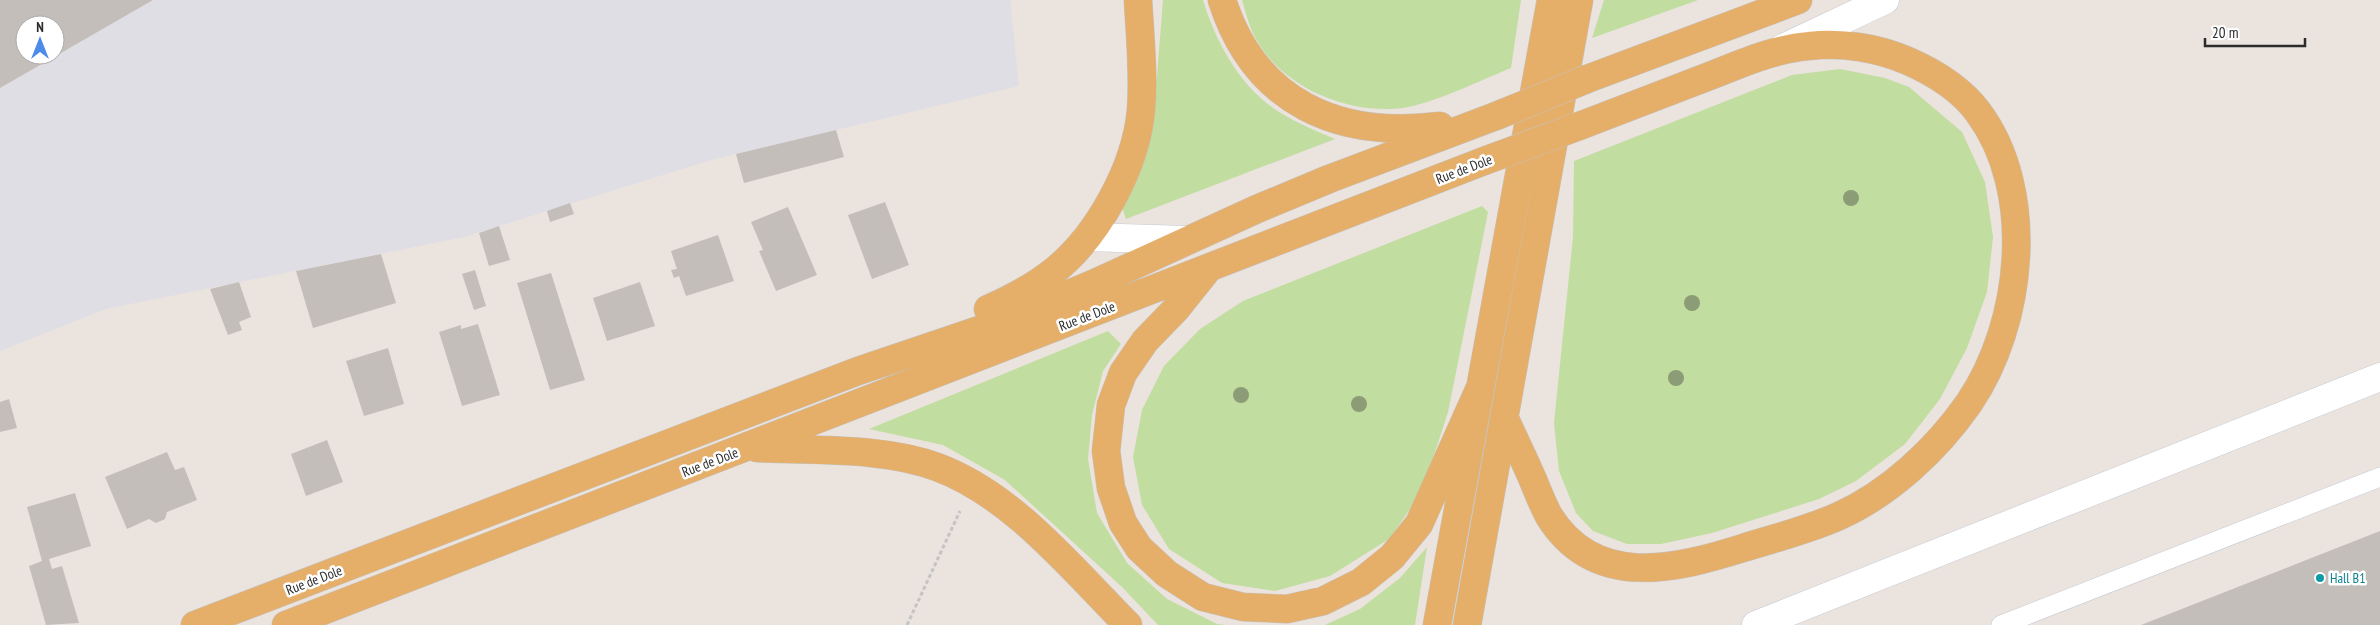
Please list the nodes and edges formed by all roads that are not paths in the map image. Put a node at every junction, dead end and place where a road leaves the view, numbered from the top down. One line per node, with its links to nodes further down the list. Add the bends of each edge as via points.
1 (1138, 0): 9 (main road, via 1141,111 1137,134 1125,172)
2 (1222, 0): 8 (main road, via 1245,53 1266,79 1295,101 1331,118 1372,128 1408,130)
3 (1551, 0): 14 (main road)
4 (1579, 0): 15 (main road)
5 (1798, 0): 8 (main road, Rue de Dole, bridge)
6 (1885, 0): 7 (main road, Rue de Dole)
7 (1779, 50): 11 (main road, Rue de Dole, bridge); 15 (main road, via 1837,45 1891,54 1941,79 1976,109 1990,130 2007,171 2015,213 2016,265 2005,320 1990,365 1968,403 1924,454 1874,498 1805,529 1694,563 1657,569 1622,567 1587,553 1564,535 1549,516)
8 (1486, 119): 10 (main road, Rue de Dole, via 1329,179)
9 (1087, 237): 10 (main road, Rue de Dole); 12 (main road, via 1055,271 1018,295)
10 (1187, 240): 12 (main road, Rue de Dole, via 997,324)
11 (1208, 268): 14 (main road, via 1176,309 1145,340 1123,373 1110,405 1106,450 1110,488 1123,523 1139,548 1167,574 1203,597 1242,607 1287,609 1323,601 1361,582 1392,557 1419,524); 16 (main road, Rue de Dole)
12 (858, 371): 18 (main road, Rue de Dole)
13 (2380, 377): 23 (main road)
14 (1480, 390): 21 (main road)
15 (1505, 419): 22 (main road)
16 (748, 448): 19 (main road, Rue de Dole); 20 (main road, via 895,457 936,467 970,482 1029,527)
17 (2380, 477): 24 (lane)
18 (196, 625)
19 (286, 625)
20 (1128, 625)
21 (1438, 625)
22 (1467, 625)
23 (1756, 625)
24 (2001, 625)

